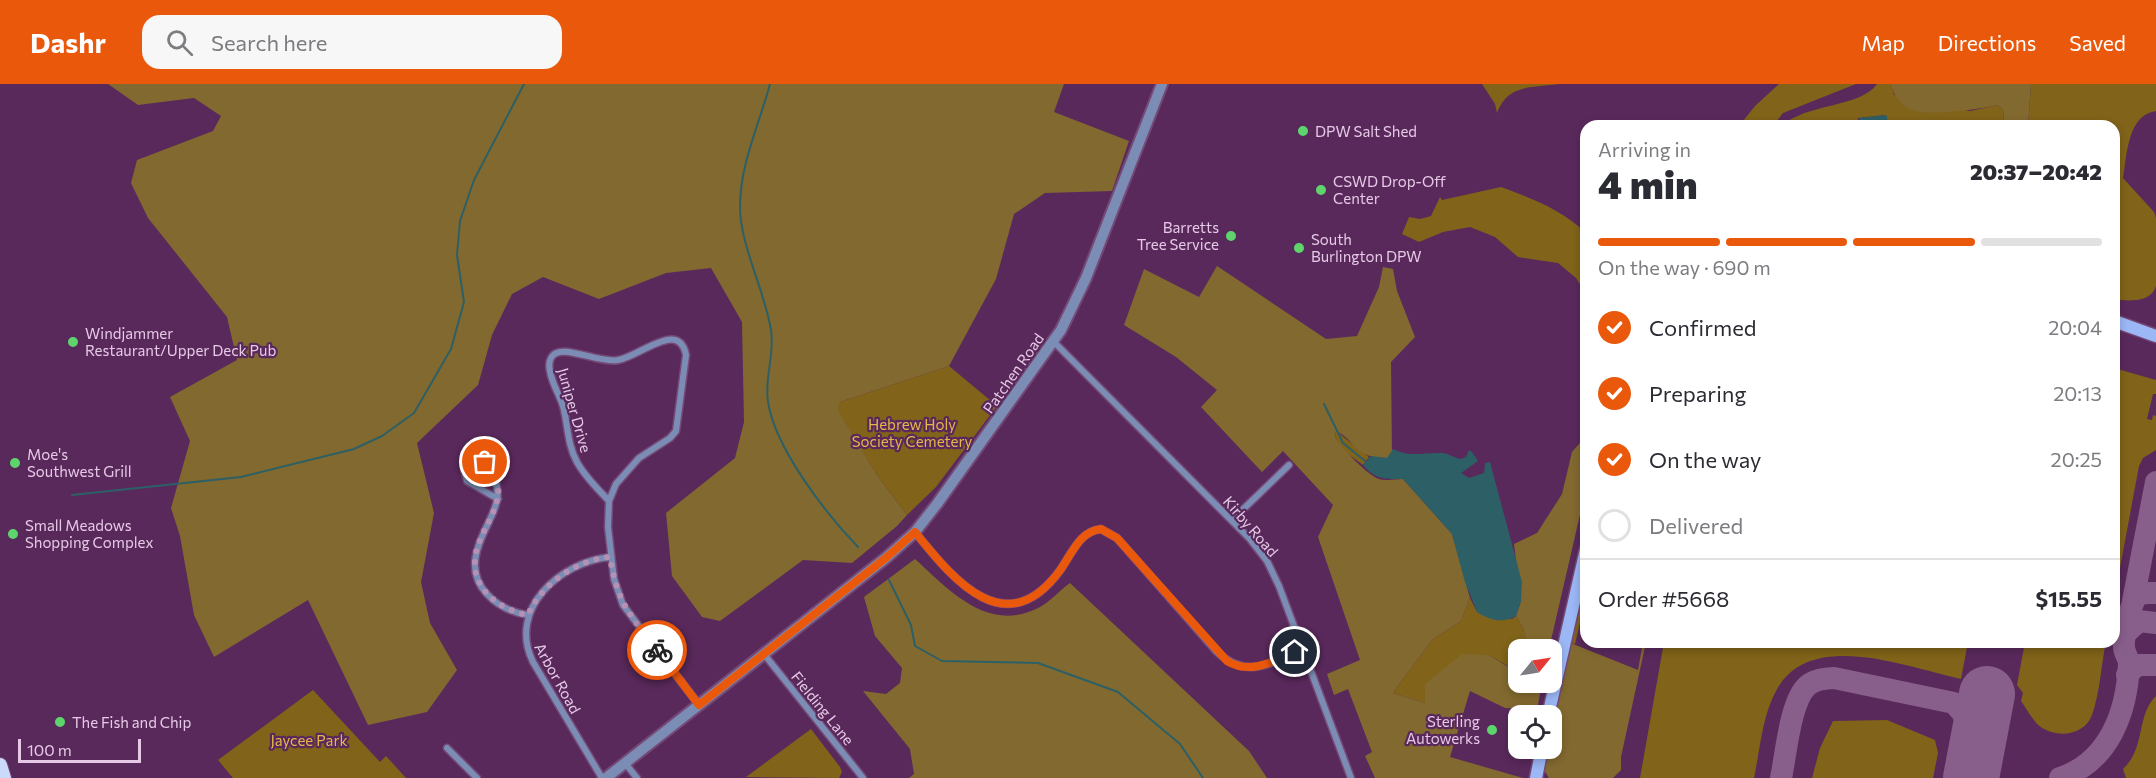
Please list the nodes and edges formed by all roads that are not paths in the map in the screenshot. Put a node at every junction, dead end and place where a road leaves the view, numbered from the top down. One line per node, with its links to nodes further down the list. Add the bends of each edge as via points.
1 (1162, 84): 4 (street, Patchen Road, via 1086,278)
2 (2120, 323): 3 (main road)
3 (2156, 336)
4 (1054, 342): 8 (street, Kirby Road); 9 (street, Patchen Road)
5 (1289, 465): 8 (street)
6 (498, 499): 6 (street, via 496,480 487,464 478,459 470,461 464,470 467,481); 12 (street, via 477,550 477,574 483,590 494,602)
7 (609, 501): 7 (street, Juniper Drive, via 628,470 676,431 686,355 676,340 664,339 642,353 619,360 602,361 566,349 556,351 550,359 550,372 572,451); 10 (street)
8 (1232, 520): 13 (street, Kirby Road, via 1259,549 1275,574)
9 (915, 532): 13 (street, via 966,587 985,600 1007,605 1024,602 1041,592 1085,534 1101,529 1117,538 1217,652 1233,665 1256,668); 14 (street, Patchen Road)
10 (610, 557): 12 (street, via 590,560 572,569 544,591); 15 (street, via 623,605)
11 (1580, 575): 16 (main road)
12 (528, 615): 23 (street, Arbor Road, via 525,637 529,654)
13 (1303, 649): 26 (street, Kirby Road)
14 (764, 654): 15 (street, Patchen Road); 25 (street, Fielding Lane)
15 (699, 705): 19 (street, Patchen Road)
16 (1551, 705)
17 (447, 748): 22 (street)
18 (1540, 759): 27 (main road)
19 (625, 763): 23 (street, Patchen Road); 24 (street)
20 (0, 765): 21 (main road)
21 (3, 778)
22 (477, 778)
23 (604, 778)
24 (637, 778)
25 (863, 778)
26 (1351, 778)
27 (1536, 778)

